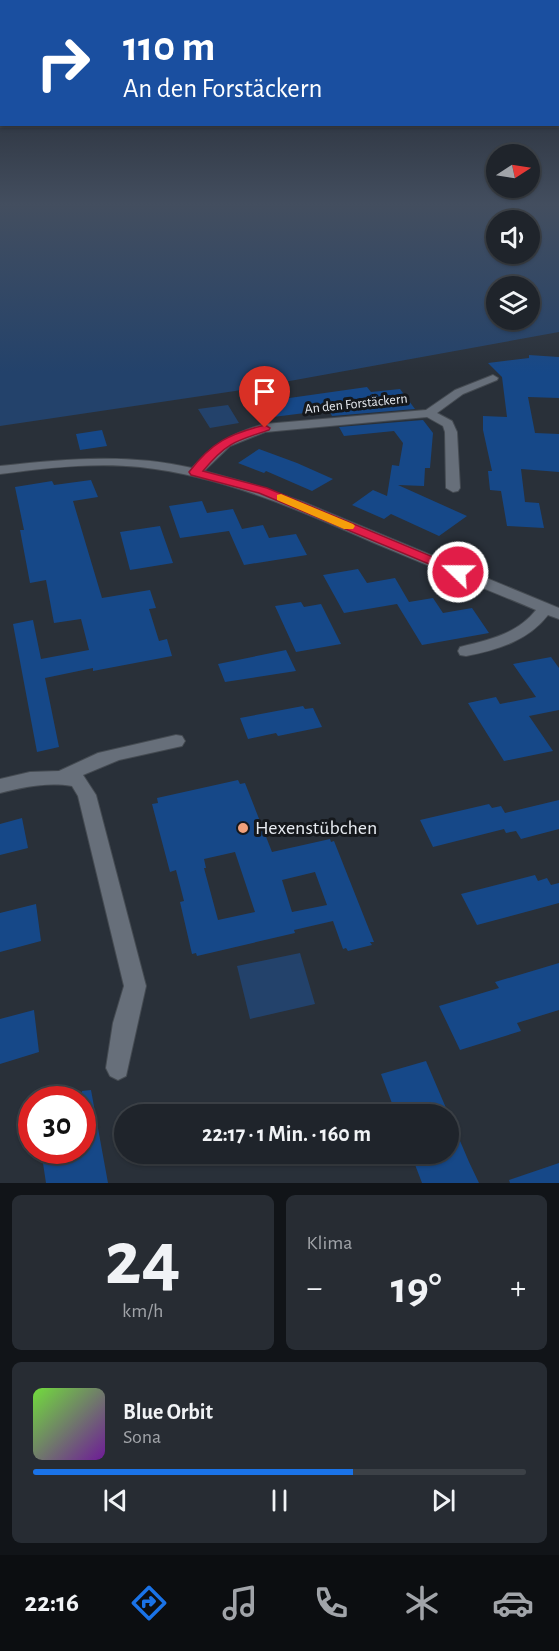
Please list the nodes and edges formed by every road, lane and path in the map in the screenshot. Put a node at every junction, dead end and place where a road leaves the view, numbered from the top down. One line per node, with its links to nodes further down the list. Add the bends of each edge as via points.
1 (493, 378): 2 (street, An den Forstäckern, via 459,392)
2 (429, 413): 4 (street, An den Forstäckern, via 247,432 216,448); 5 (street, An den Forstäckern, via 448,424 451,432)
3 (0, 470): 4 (street, via 126,462)
4 (195, 472): 6 (street, via 295,503)
5 (453, 488)
6 (552, 611): 7 (street, via 506,640)
7 (466, 651)
8 (176, 741): 9 (street, via 114,754)
9 (63, 777): 10 (street, via 32,778); 11 (street, via 78,780 87,795 135,986)
10 (0, 786)
11 (118, 1068)

